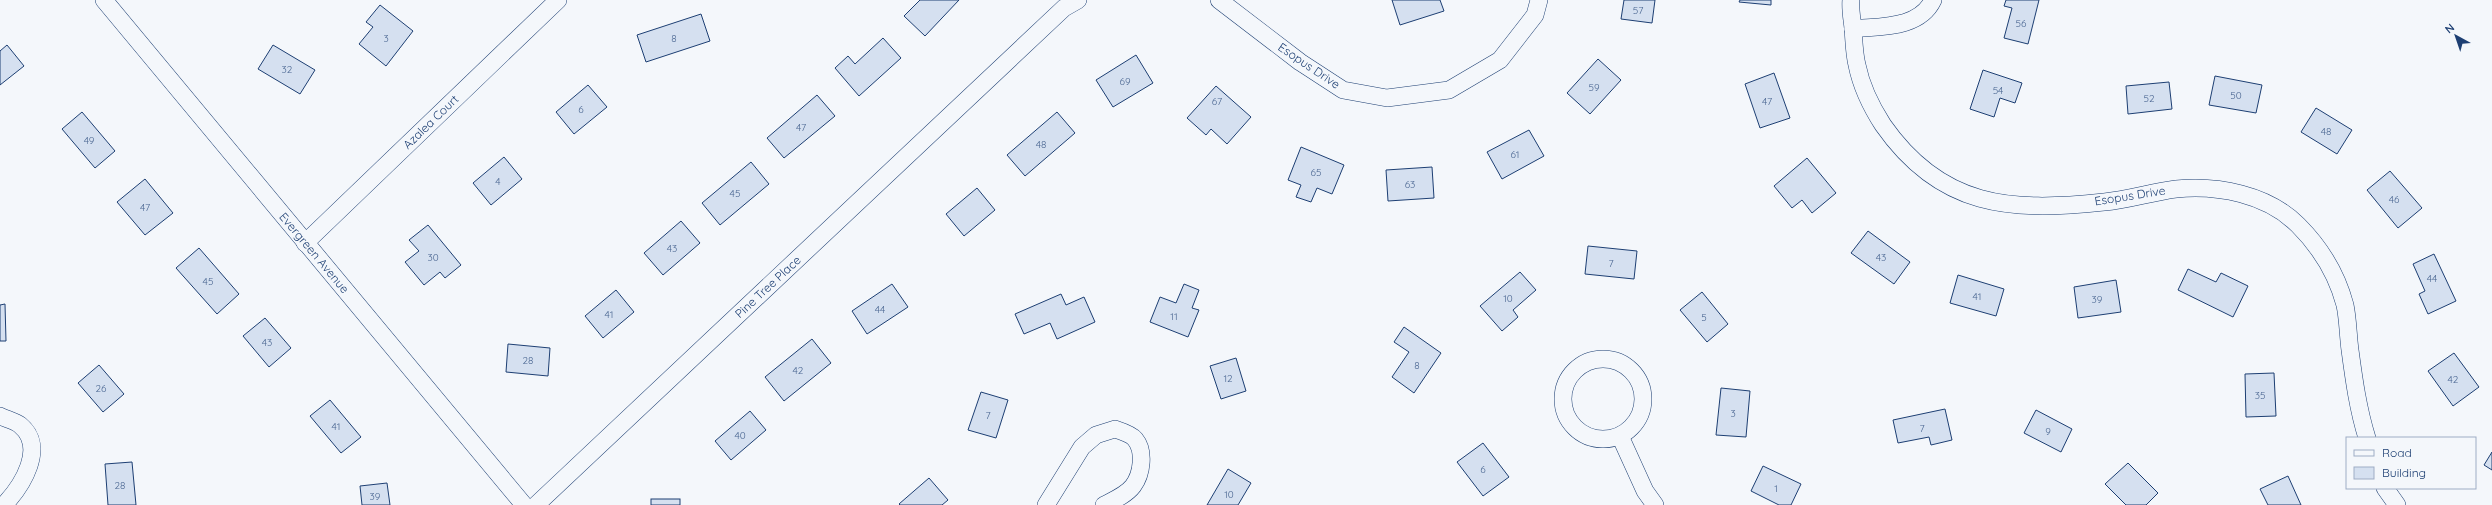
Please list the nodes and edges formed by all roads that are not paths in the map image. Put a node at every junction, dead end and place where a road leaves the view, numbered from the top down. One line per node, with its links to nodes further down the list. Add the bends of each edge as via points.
1 (104, 0): 9 (street, Evergreen Avenue)
2 (558, 0): 9 (street, Azalea Court)
3 (1078, 0): 16 (street, Pine Tree Place, via 1064,8)
4 (1219, 0): 5 (street, Esopus Drive, via 1300,62 1343,90 1387,98 1449,90 1500,60 1535,15)
5 (1539, 0)
6 (1851, 0): 8 (street, Esopus Drive)
7 (1933, 0): 8 (street, via 1919,17 1905,24)
8 (1853, 29): 12 (street, Esopus Drive, via 1857,66 1876,114 1894,140 1924,172 1946,186 2000,204 2024,206 2105,202 2176,189 2206,188 2232,191 2259,200 2287,215 2321,252 2335,277 2345,306 2359,414)
9 (305, 243): 15 (street, Evergreen Avenue)
10 (0, 416): 14 (street, via 20,425 31,440 33,453 21,483)
11 (1620, 436): 11 (street, via 1630,429 1640,415 1642,387 1629,368 1619,362 1608,359 1586,364 1576,370 1567,384 1563,400 1565,412 1578,430 1587,436 1609,439); 19 (street, via 1645,492)
12 (2367, 437)
13 (2386, 489): 20 (street)
14 (4, 505)
15 (524, 505)
16 (536, 505)
17 (1046, 505): 18 (street, via 1082,447 1096,435 1115,429 1134,438 1140,450 1142,464 1133,486)
18 (1104, 505)
19 (1655, 505)
20 (2397, 505)

